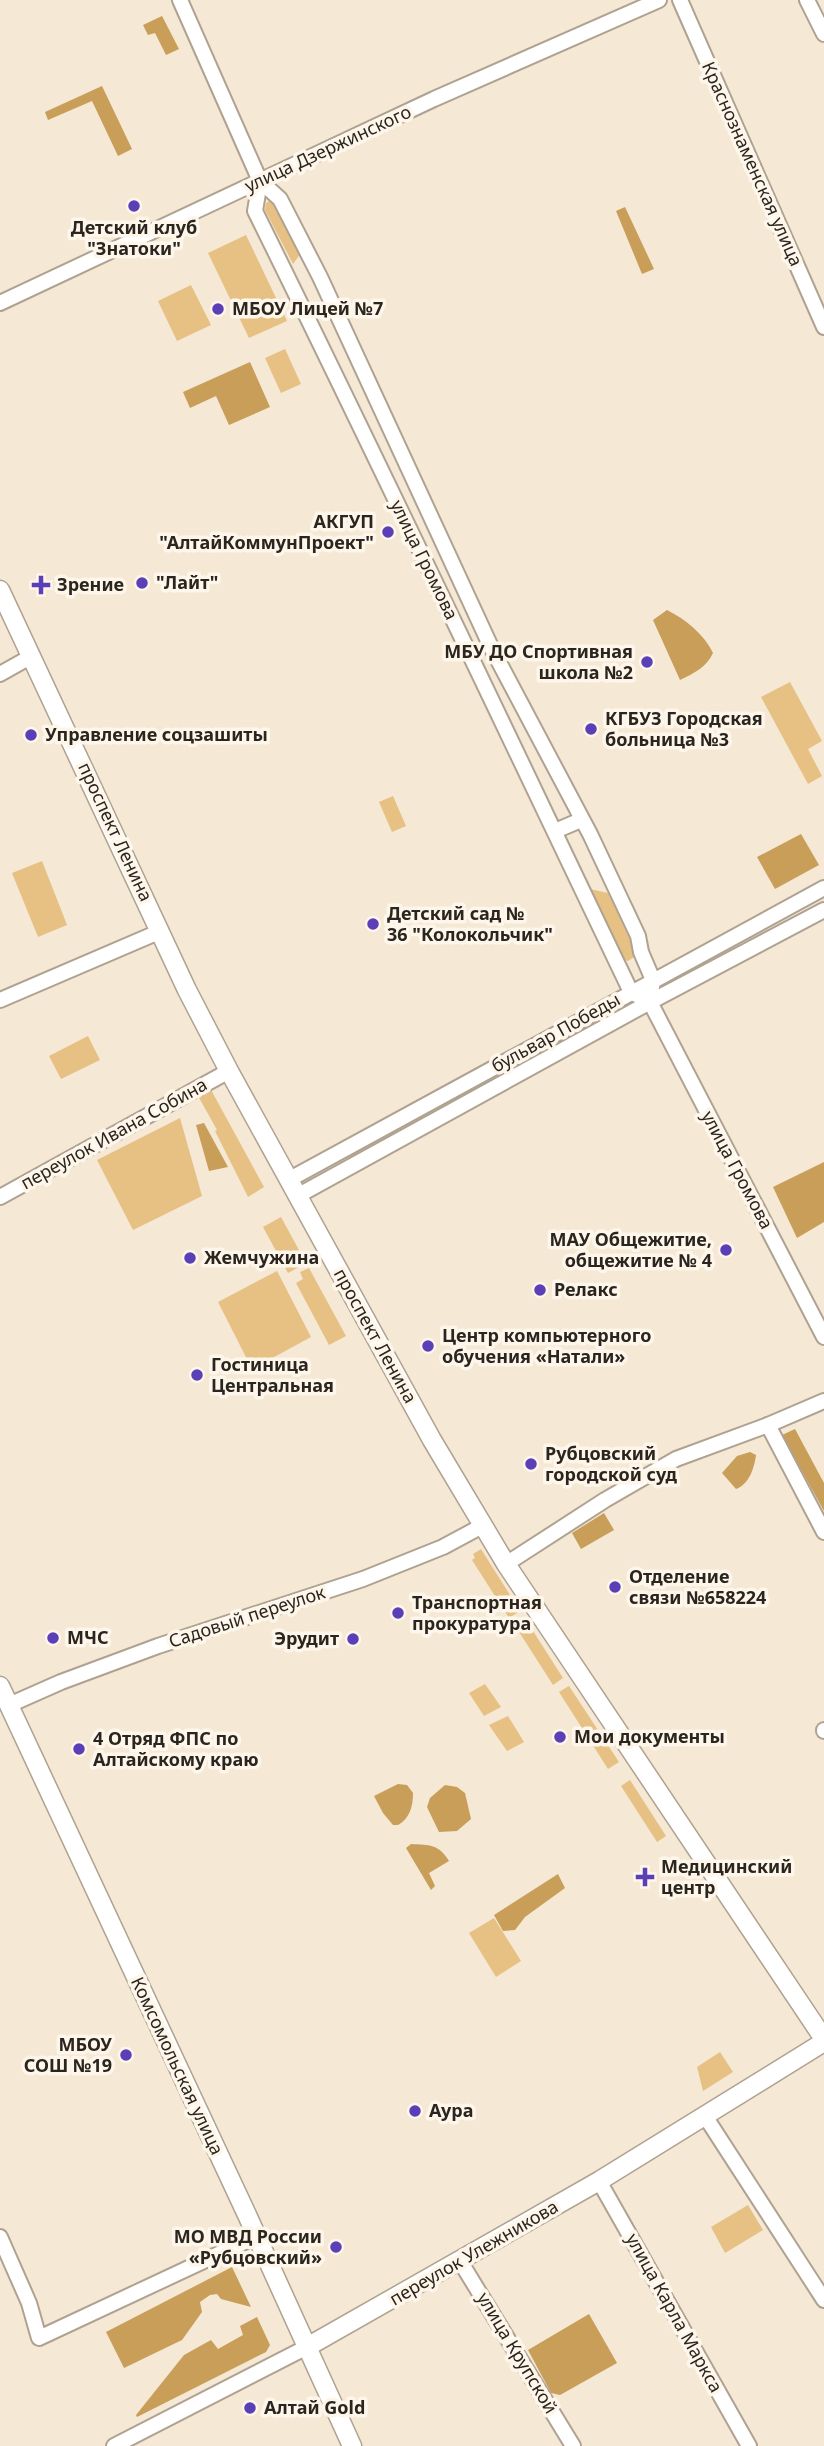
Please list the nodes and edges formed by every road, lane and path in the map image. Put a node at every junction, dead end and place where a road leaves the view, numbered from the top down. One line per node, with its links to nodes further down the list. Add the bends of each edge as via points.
1 (180, 0): 6 (street, улица Громова)
2 (659, 0): 6 (street, улица Дзержинского)
3 (680, 0): 7 (street, Краснознаменская улица)
4 (807, 0): 5 (street)
5 (824, 34)
6 (260, 181): 8 (street, улица Дзержинского); 10 (street, улица Громова, via 280,199); 11 (street, улица Громова, via 255,211)
7 (819, 302): 9 (street, Краснознаменская улица)
8 (0, 303)
9 (824, 327)
10 (361, 365): 11 (street); 12 (street, улица Громова)
11 (337, 377): 13 (street, улица Громова)
12 (431, 520): 13 (street); 15 (street, улица Громова)
13 (408, 530): 17 (street, улица Громова)
14 (0, 590): 16 (main road, проспект Ленина)
15 (491, 647): 17 (street); 19 (street, улица Громова)
16 (32, 656): 18 (street); 23 (main road, проспект Ленина)
17 (470, 657): 20 (street, улица Громова)
18 (0, 674)
19 (581, 820): 20 (street); 24 (street, улица Громова, via 635,928)
20 (555, 831): 25 (street, улица Громова)
21 (824, 888): 24 (street, бульвар Победы)
22 (824, 910): 27 (street, бульвар Победы)
23 (161, 931): 26 (street); 28 (main road, проспект Ленина)
24 (653, 980): 25 (street, бульвар Победы); 27 (street, улица Громова)
25 (631, 992): 27 (street); 29 (street, бульвар Победы)
26 (0, 1000)
27 (650, 1002): 30 (street, бульвар Победы); 32 (street, улица Громова)
28 (229, 1071): 29 (main road, проспект Ленина); 31 (street, переулок Ивана Собина)
29 (289, 1179): 30 (main road, проспект Ленина)
30 (299, 1195): 35 (main road, проспект Ленина)
31 (0, 1197)
32 (824, 1337)
33 (824, 1401): 34 (street)
34 (768, 1425): 36 (street); 37 (street, via 676,1459)
35 (482, 1526): 37 (main road, проспект Ленина); 39 (street, Садовый переулок, via 374,1575 135,1654)
36 (824, 1532)
37 (506, 1564): 40 (main road, проспект Ленина)
38 (0, 1686): 39 (main road, Комсомольская улица)
39 (9, 1705): 43 (main road, Комсомольская улица)
40 (824, 2041): 41 (main road, переулок Улежникова)
41 (705, 2116): 42 (main road, переулок Улежникова); 46 (street)
42 (599, 2181): 45 (main road, переулок Улежникова); 51 (street, улица Карла Маркса)
43 (257, 2236): 44 (street, via 39,2338); 47 (main road, Комсомольская улица)
44 (0, 2237)
45 (460, 2261): 47 (main road, переулок Улежникова); 50 (street, улица Крупской)
46 (824, 2300)
47 (307, 2347): 48 (street, переулок Улежникова); 49 (main road, Комсомольская улица)
48 (114, 2446)
49 (352, 2446)
50 (573, 2446)
51 (749, 2446)

